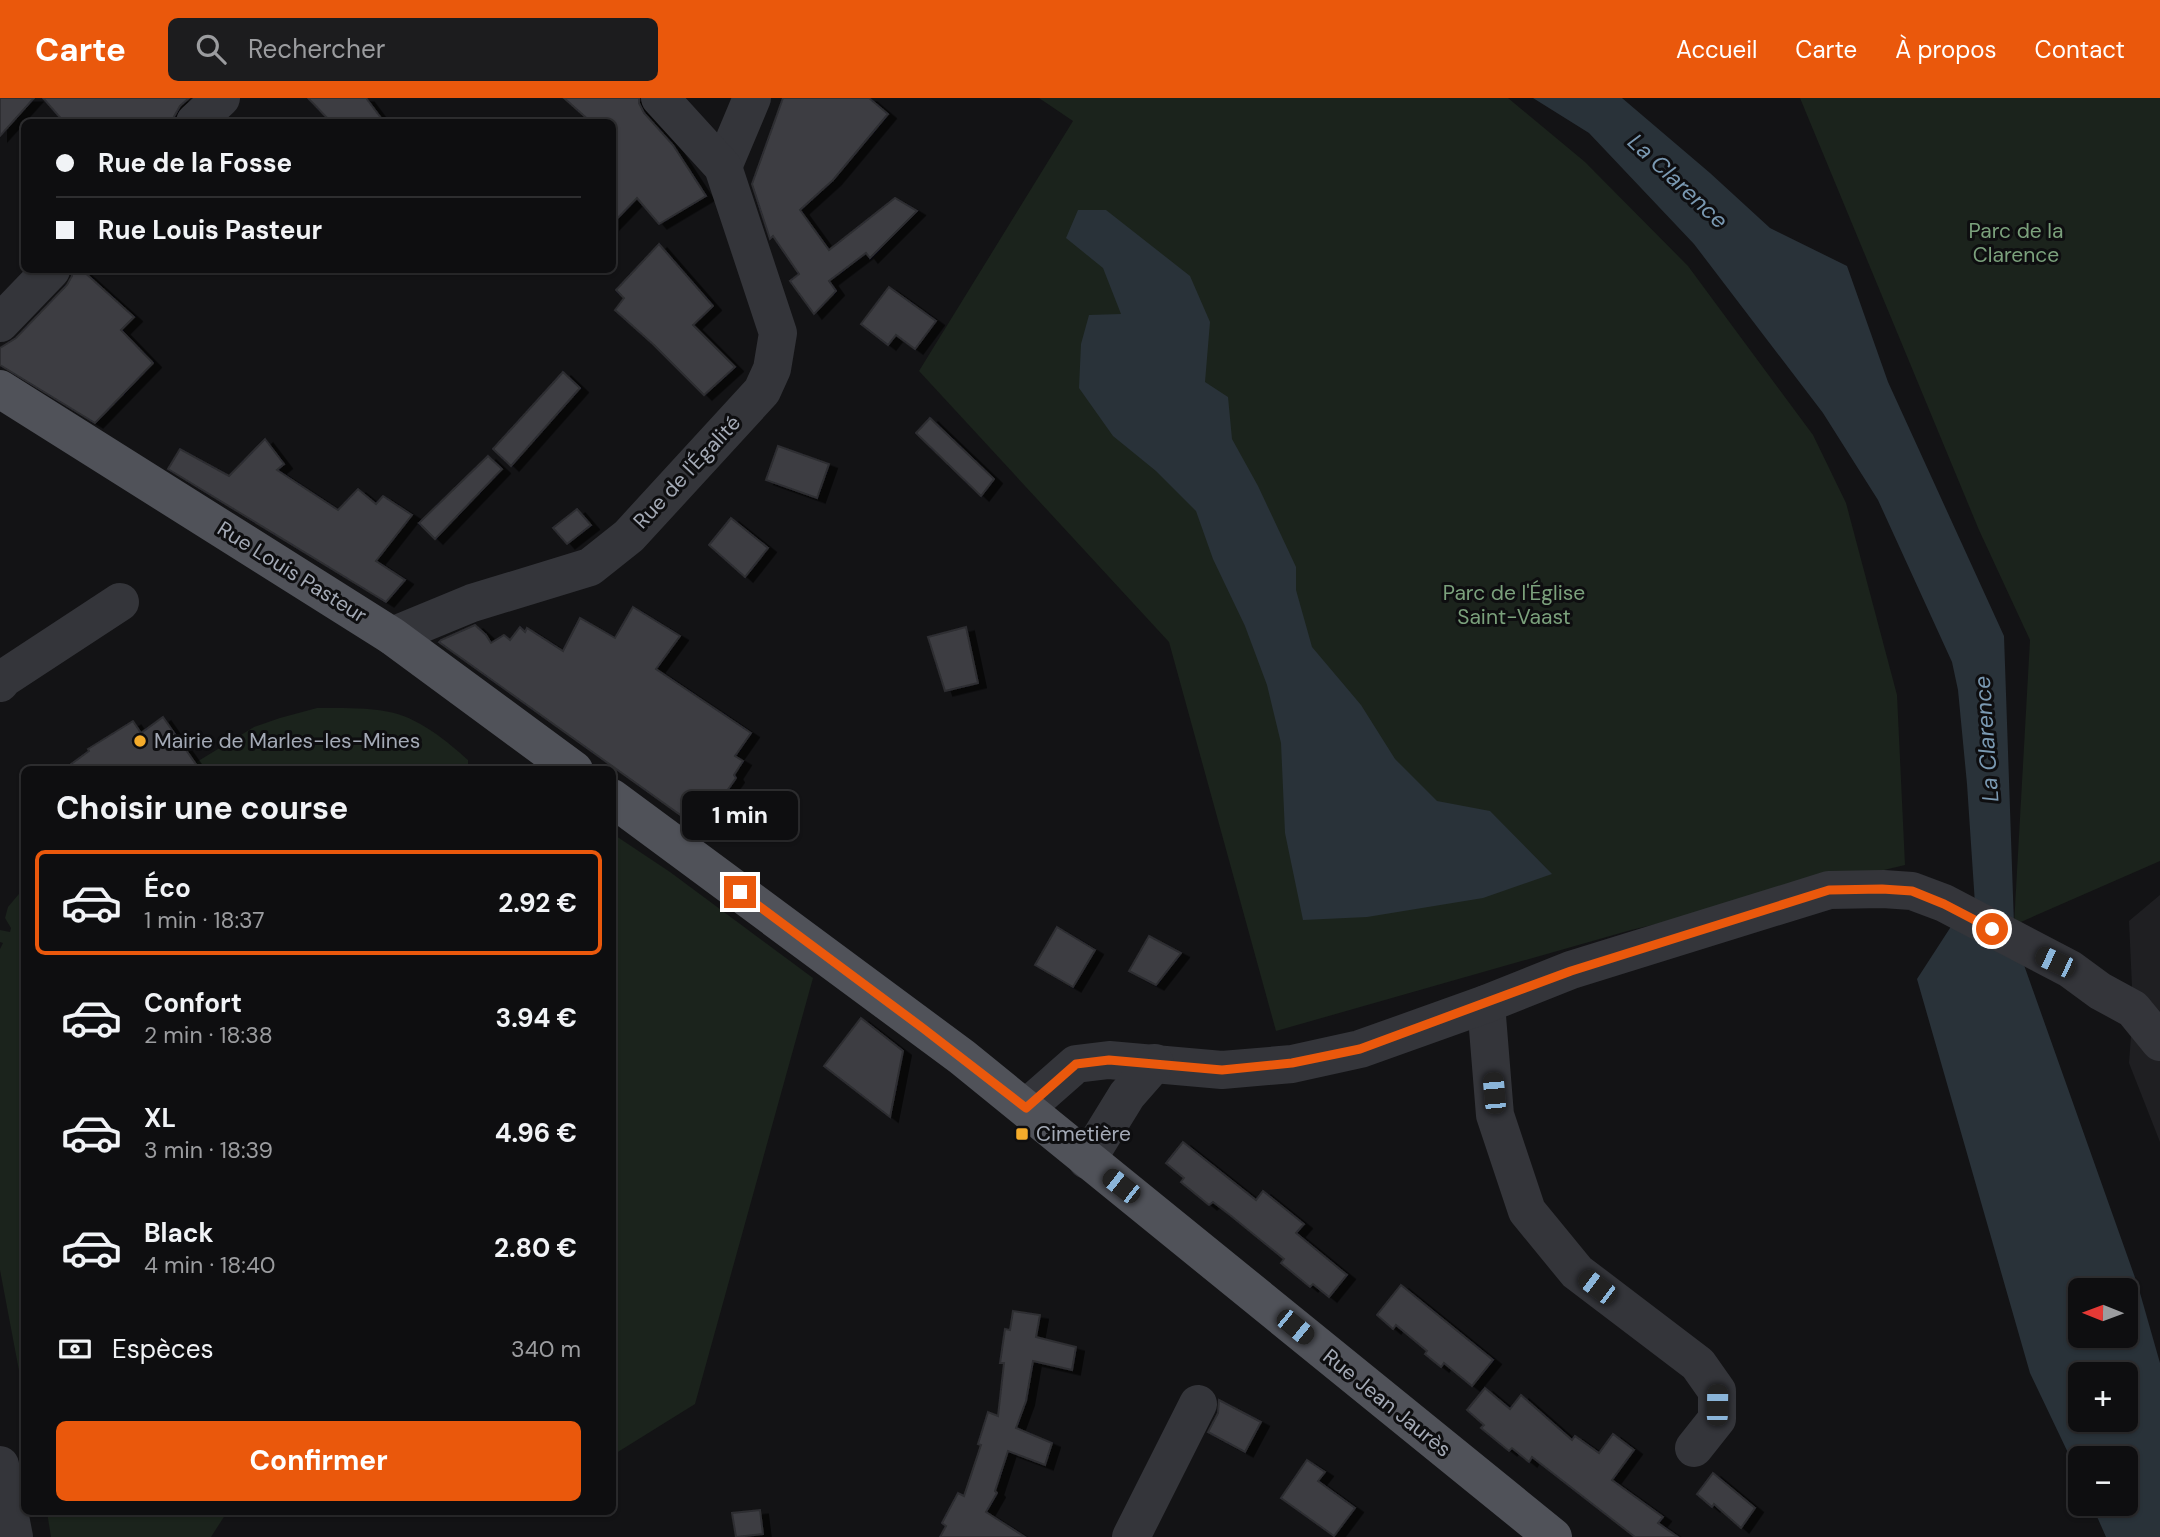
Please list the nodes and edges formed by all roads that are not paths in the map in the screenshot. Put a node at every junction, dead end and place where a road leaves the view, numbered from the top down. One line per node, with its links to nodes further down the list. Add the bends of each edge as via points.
1 (221, 98): 4 (street)
2 (660, 98): 5 (street)
3 (752, 98): 5 (street)
4 (198, 119)
5 (723, 167): 10 (street, Rue de l'Égalité, via 778,333 772,369 762,391 629,536 590,567 472,603)
6 (48, 273): 7 (street)
7 (0, 323)
8 (0, 389): 10 (main road, Rue Louis Pasteur)
9 (120, 602): 11 (street)
10 (392, 636): 12 (main road, Rue Louis Pasteur)
11 (0, 683)
12 (569, 766)
13 (616, 801): 17 (main road)
14 (1486, 1004): 15 (street, via 1571,971 1829,890 1882,889 1912,891 1944,904 2070,969 2133,1009); 16 (street, via 1360,1049 1292,1063 1222,1070); 20 (street, via 1495,1115 1527,1211 1577,1272 1698,1364 1717,1391 1717,1419)
15 (2160, 1042)
16 (1155, 1063): 17 (street, via 1109,1060 1076,1064); 18 (street, via 1127,1095)
17 (1026, 1108): 18 (main road, Rue Jean Jaurès)
18 (1087, 1160): 24 (main road, Rue Jean Jaurès)
19 (1198, 1404): 23 (street)
20 (1694, 1448)
21 (0, 1465): 22 (street)
22 (14, 1537)
23 (1131, 1537)
24 (1553, 1537)

